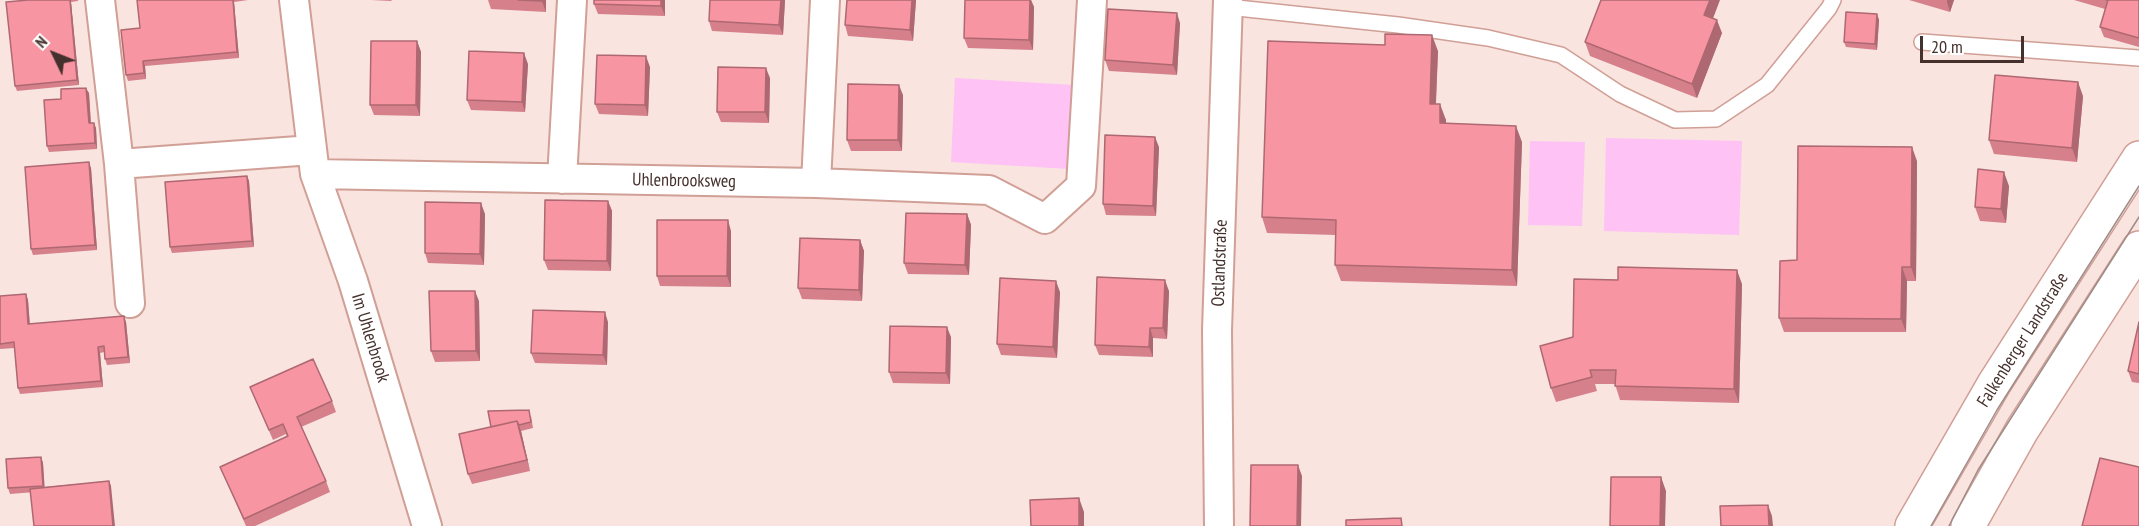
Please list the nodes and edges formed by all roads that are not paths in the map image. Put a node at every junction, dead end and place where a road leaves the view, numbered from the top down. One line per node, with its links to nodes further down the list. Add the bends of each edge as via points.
1 (100, 0): 12 (street)
2 (294, 0): 11 (street, Im Uhlenbrook)
3 (572, 0): 13 (street)
4 (825, 0): 14 (street)
5 (1092, 0): 14 (street, Uhlenbrooksweg, via 1081,186 1045,219 989,189)
6 (1833, 0): 7 (lane, via 1767,85 1716,119 1706,120 1675,120 1620,94 1561,56 1488,38)
7 (1228, 4): 18 (street, Ostlandstraße, via 1217,330)
8 (1922, 42): 9 (lane)
9 (2139, 58)
10 (2139, 158): 19 (street, Falkenberger Landstraße, via 1994,384)
11 (314, 162): 12 (street); 13 (street, Uhlenbrooksweg); 17 (street, Im Uhlenbrook)
12 (119, 164): 16 (street)
13 (562, 178): 14 (street, Uhlenbrooksweg)
14 (816, 183)
15 (2139, 248): 20 (street, via 2022,430)
16 (130, 303)
17 (427, 526)
18 (1219, 526)
19 (1912, 526)
20 (1968, 526)

